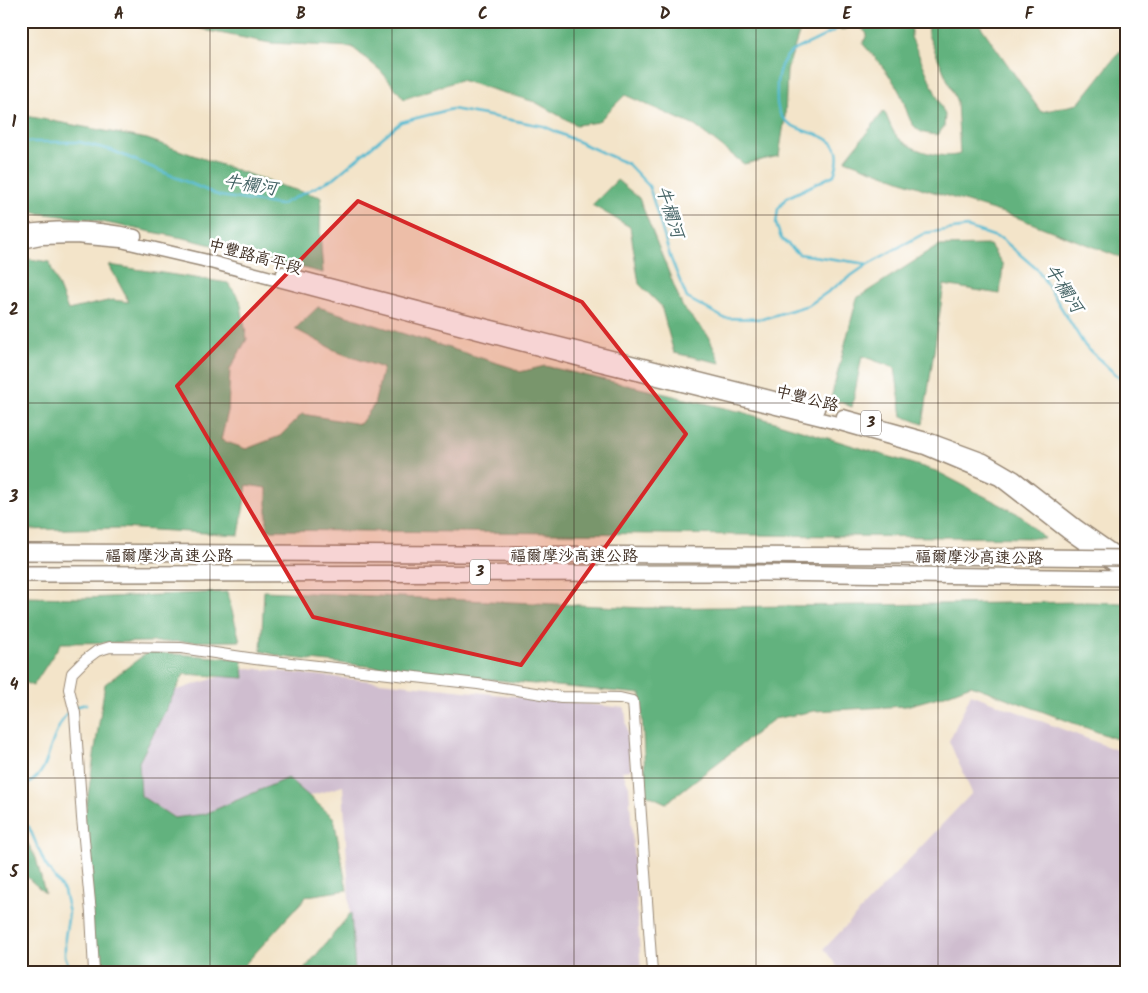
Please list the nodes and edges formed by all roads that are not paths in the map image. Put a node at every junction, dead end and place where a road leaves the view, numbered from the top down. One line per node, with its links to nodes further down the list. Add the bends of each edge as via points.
1 (21, 232): 2 (main road, 中豐路高平段 / 3)
2 (56, 232): 3 (main road, 中豐路高平段 / 3); 4 (main road, 中豐路高平段 / 3, via 121,241)
3 (21, 242)
4 (476, 329): 5 (main road, 中豐公路 / 3, via 925,448 998,479)
5 (1058, 519): 7 (main road, 中豐公路 / 3); 9 (main road, 中豐公路 / 3)
6 (21, 552): 7 (highway, 福爾摩沙高速公路 / 3, bridge)
7 (1127, 559)
8 (21, 574): 10 (highway, 福爾摩沙高速公路 / 3, via 410,572)
9 (1127, 574)
10 (1127, 578)
11 (94, 972): 12 (street, via 75,713 69,688 72,673 85,660 110,647 181,648 562,697 633,701)
12 (652, 972)

